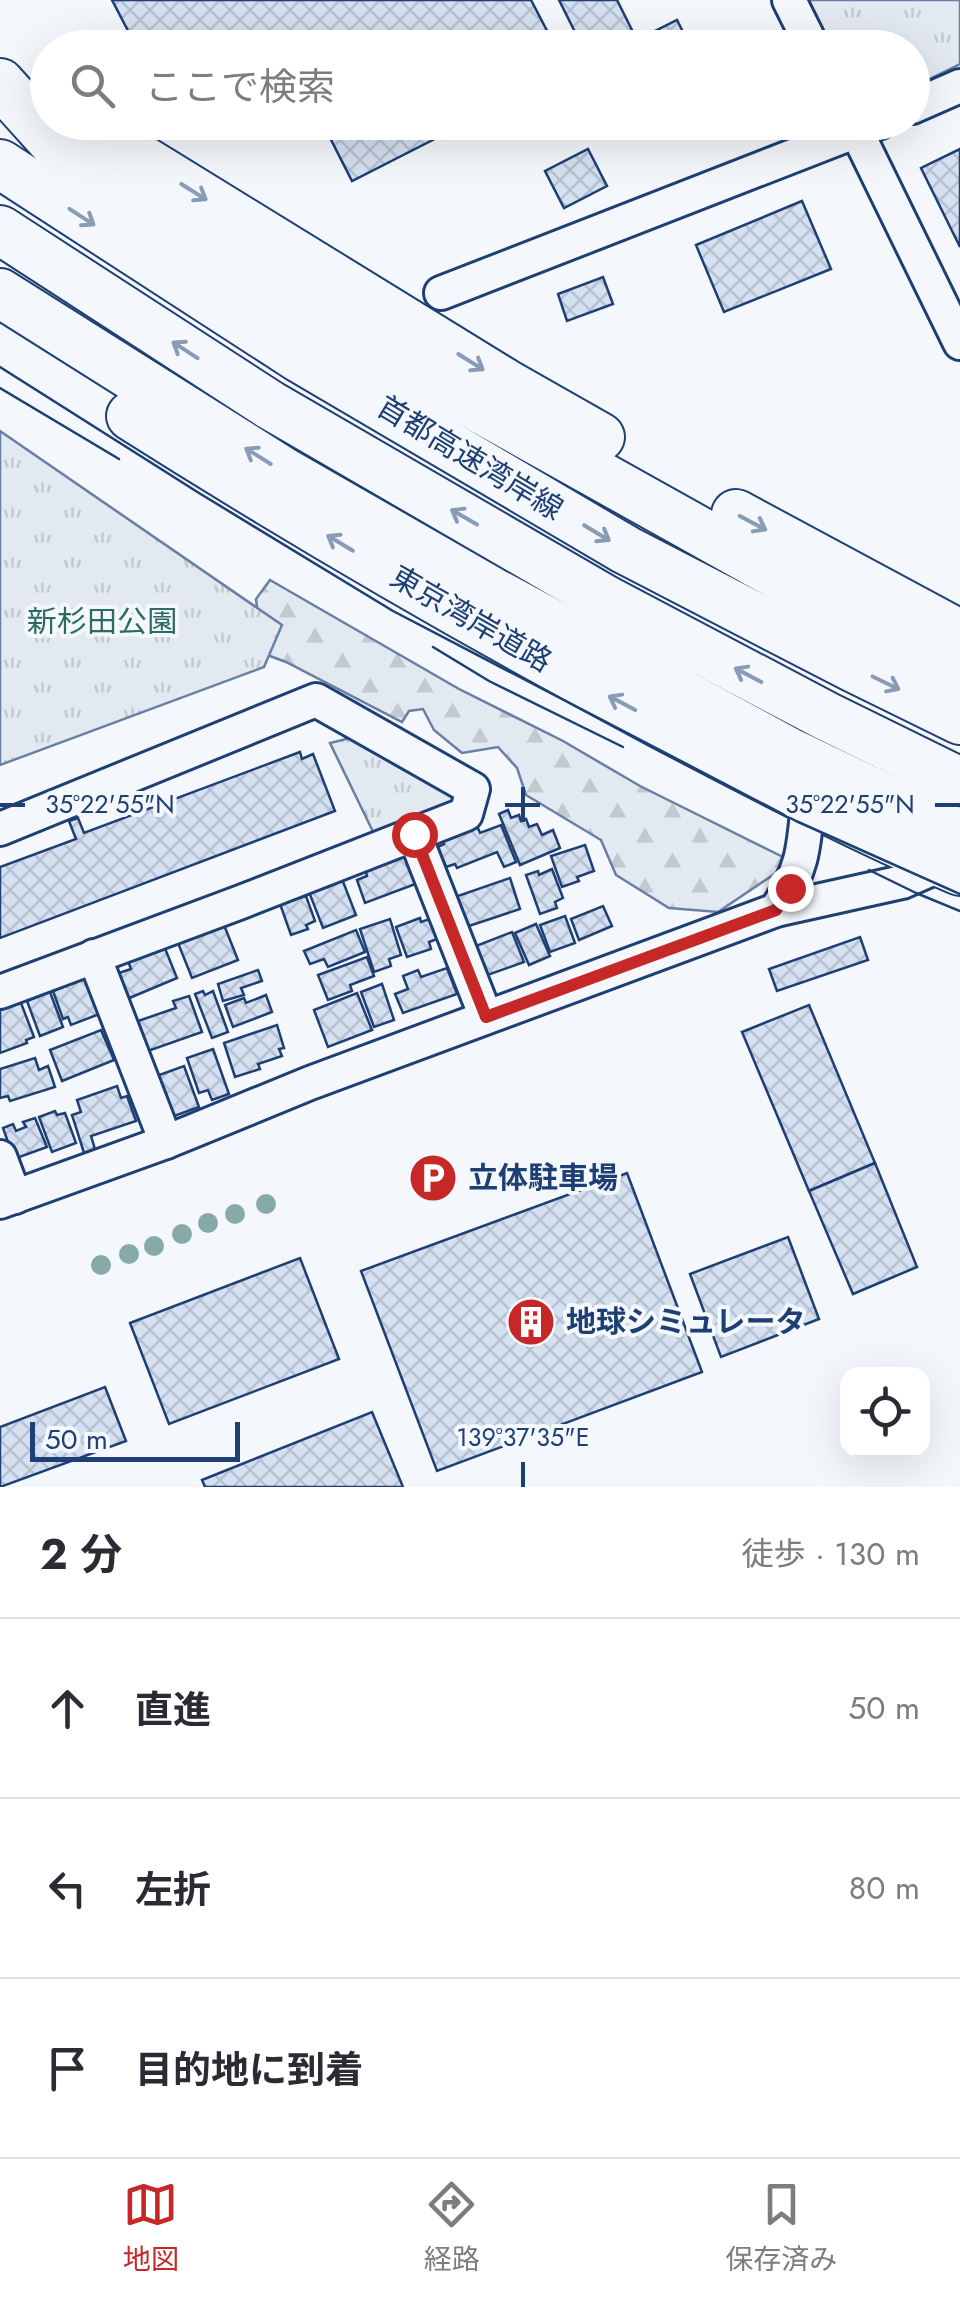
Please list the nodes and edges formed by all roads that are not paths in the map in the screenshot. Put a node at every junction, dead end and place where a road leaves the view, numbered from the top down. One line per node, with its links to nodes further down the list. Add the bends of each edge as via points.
1 (789, 0): 2 (street)
2 (804, 30)
3 (0, 73): 6 (highway)
4 (0, 83): 8 (highway)
5 (960, 86): 7 (street)
6 (30, 91)
7 (930, 100)
8 (30, 116)
9 (51, 140): 19 (highway, via 100,178 402,365)
10 (110, 140): 20 (highway, one-way to 20, via 505,383)
11 (828, 140): 16 (street)
12 (869, 140): 18 (street)
13 (0, 164): 22 (highway, 首都高速湾岸線, one-way to 22, via 298,357 626,550)
14 (0, 230): 23 (highway, 首都高速湾岸線, one-way to 14, via 606,600 270,405)
15 (0, 293): 27 (highway, one-way to 15, via 793,754 284,472)
16 (441, 293)
17 (0, 332): 24 (highway, 東京湾岸道路, one-way to 17, via 414,587)
18 (960, 342)
19 (844, 612): 20 (highway); 21 (highway)
20 (960, 637)
21 (960, 668)
22 (960, 720)
23 (960, 782)
24 (808, 801): 27 (highway, 東京湾岸道路); 28 (street, via 798,872)
25 (0, 829): 26 (street, via 316,700 474,788 466,814)
26 (414, 834): 29 (street); 31 (street)
27 (956, 853): 28 (street, via 902,882)
28 (776, 910): 31 (street)
29 (94, 956): 30 (street); 32 (street)
30 (0, 992)
31 (486, 1017): 32 (street)
32 (166, 1142): 34 (street)
33 (0, 1157): 34 (street)
34 (7, 1200)

